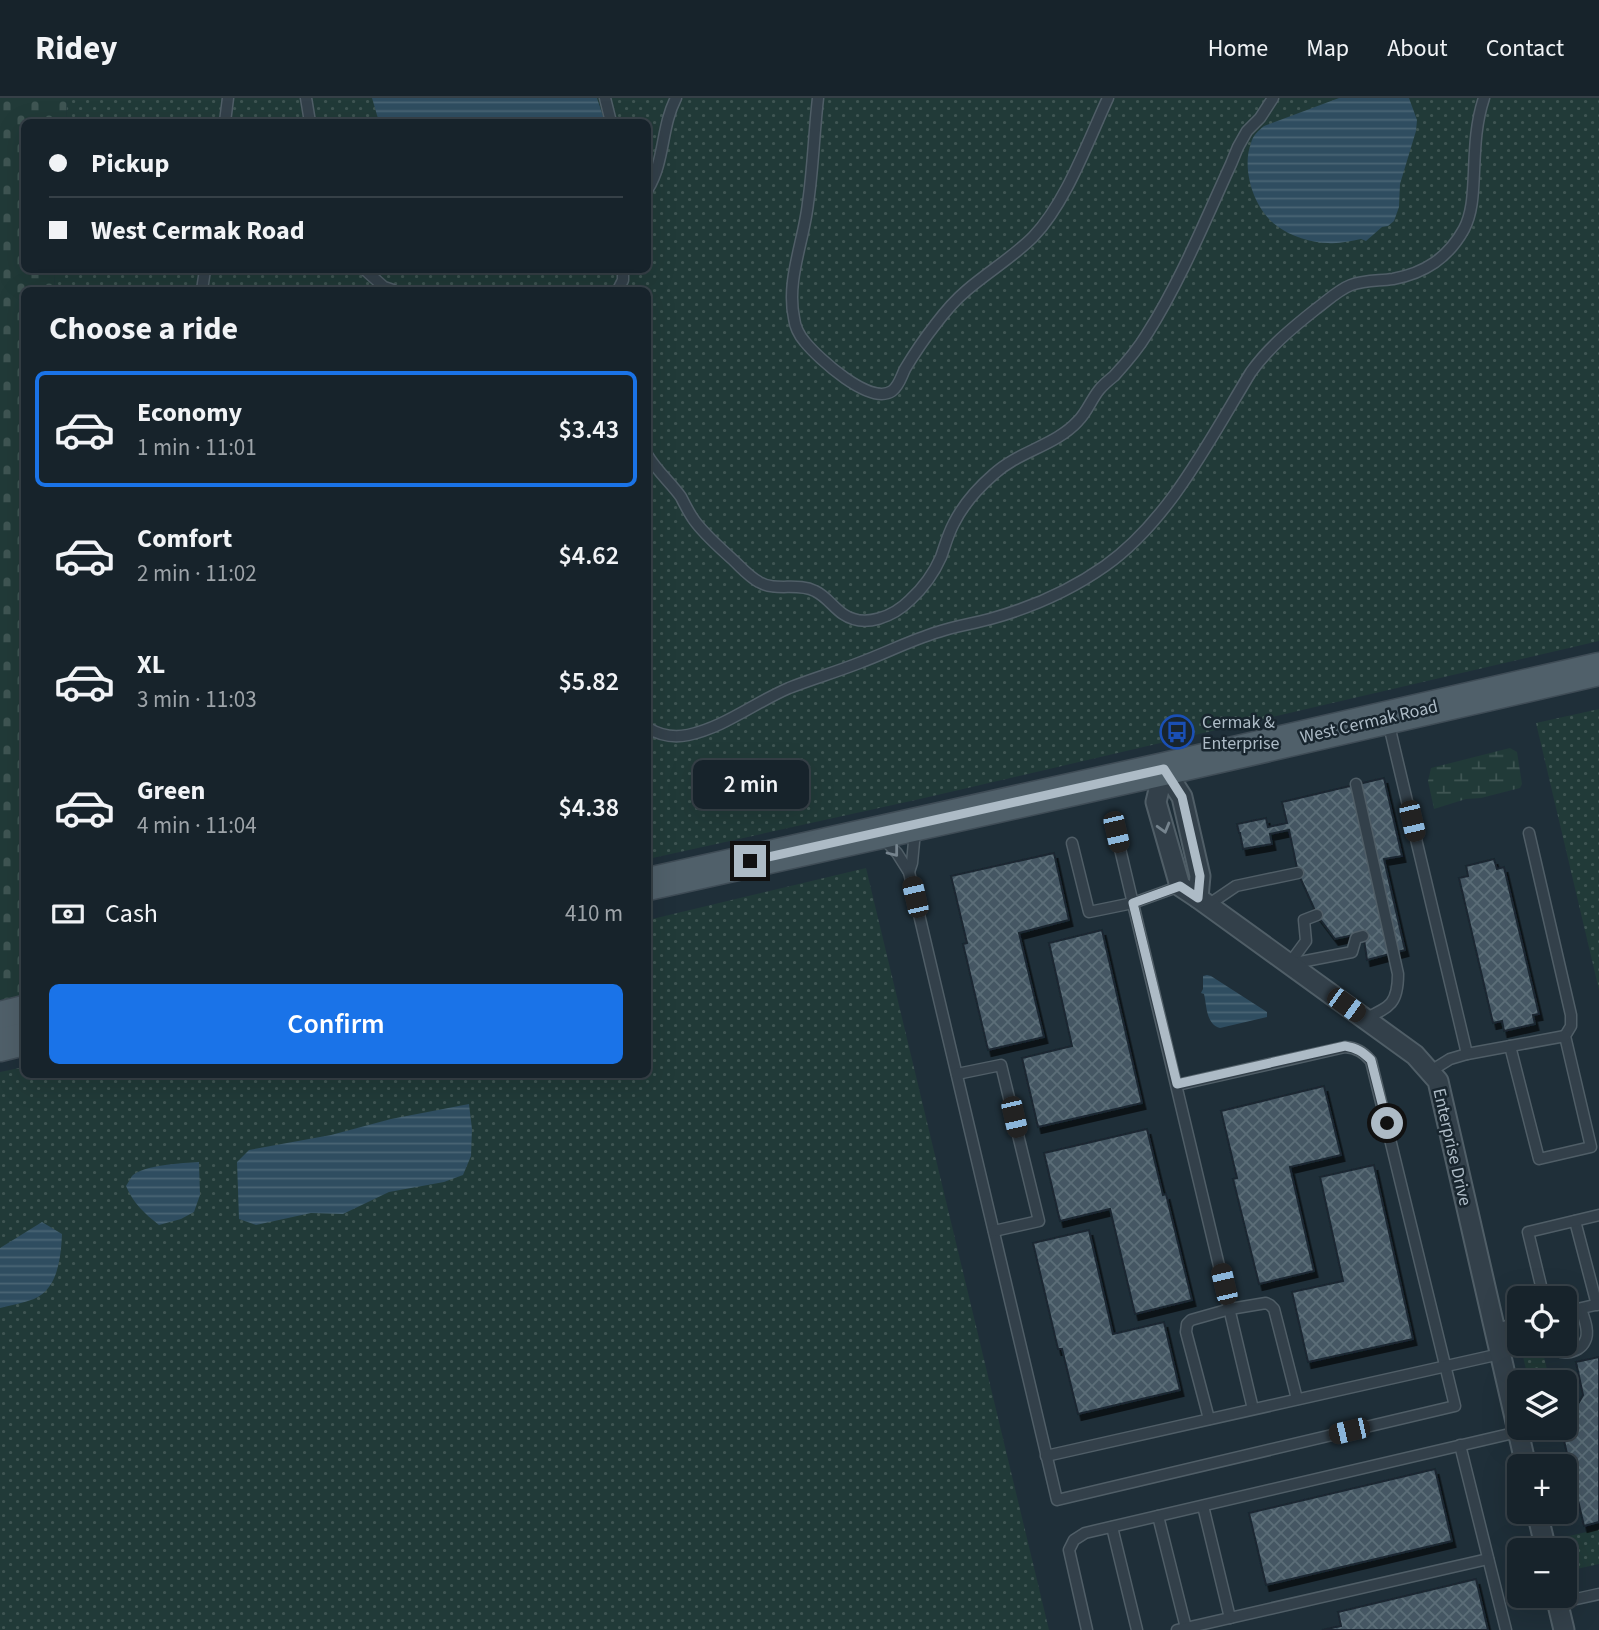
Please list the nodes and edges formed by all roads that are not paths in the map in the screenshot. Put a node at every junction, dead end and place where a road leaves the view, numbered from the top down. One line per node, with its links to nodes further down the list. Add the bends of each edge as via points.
1 (228, 98): 9 (lane)
2 (306, 98): 10 (lane)
3 (605, 98): 11 (lane)
4 (676, 98): 12 (lane)
5 (818, 98): 6 (lane, via 808,204 794,270 793,317 797,331 819,356 857,387 887,394 898,386 933,327 965,292 1034,236 1056,205)
6 (1108, 98)
7 (1273, 98): 15 (lane, via 1238,146 1170,294 1131,356 1069,430 1012,461 980,488 953,524 925,583 899,610 860,620 846,616 812,589 760,583 705,533)
8 (1484, 98): 18 (lane, via 1477,124 1470,211 1455,242 1435,264 1422,270 1348,286 1275,344 1251,372 1166,505 1105,566 1050,597 927,635 772,696 708,729 671,737)
9 (225, 119)
10 (310, 119)
11 (610, 119)
12 (651, 183)
13 (368, 273): 14 (lane)
14 (384, 287)
15 (651, 460)
16 (1599, 669): 17 (main road, West Cermak Road)
17 (1388, 718): 19 (main road, West Cermak Road); 42 (lane)
18 (651, 730)
19 (1164, 769): 21 (main road, West Cermak Road); 29 (street, one-way to 29, via 1156,802); 30 (street, via 1182,797)
20 (1356, 784): 37 (lane, via 1398,974 1398,992 1387,1008)
21 (915, 824): 22 (main road, West Cermak Road); 26 (lane)
22 (878, 832): 26 (lane, one-way to 26); 28 (main road, West Cermak Road)
23 (1116, 832): 31 (lane)
24 (1529, 833): 38 (lane, via 1572,1015)
25 (1072, 844): 31 (lane, via 1089,912)
26 (909, 872): 44 (lane)
27 (1298, 873): 30 (lane, via 1236,886)
28 (651, 883)
29 (1180, 886): 30 (street, Enterprise Drive); 31 (lane)
30 (1203, 902): 34 (street, Enterprise Drive)
31 (1133, 903): 45 (lane)
32 (1317, 915): 34 (lane, via 1304,920 1306,940)
33 (1363, 936): 34 (lane, via 1356,938 1352,952)
34 (1289, 964): 37 (street, Enterprise Drive)
35 (21, 1013): 36 (main road)
36 (0, 1018)
37 (1364, 1019): 43 (street, Enterprise Drive, via 1415,1055)
38 (1565, 1035): 41 (lane); 41 (lane, via 1591,1147 1539,1159)
39 (21, 1040): 40 (main road)
40 (0, 1045)
41 (1510, 1046): 42 (lane)
42 (1467, 1054): 43 (lane)
43 (1429, 1072): 55 (street, Enterprise Drive, via 1437,1081)
44 (957, 1074): 48 (lane); 48 (lane, via 1001,1065 1039,1220)
45 (1177, 1084): 51 (lane); 58 (lane, via 1345,1046 1371,1060)
46 (1599, 1215): 47 (lane)
47 (1575, 1221): 49 (lane, via 1528,1232); 50 (lane)
48 (993, 1231): 65 (lane)
49 (1541, 1286)
50 (1598, 1304): 52 (lane)
51 (1230, 1309): 60 (lane, via 1266,1303 1274,1309); 61 (lane); 62 (lane, via 1187,1324)
52 (1581, 1309): 53 (lane); 56 (lane, via 1587,1332)
53 (1577, 1310)
54 (1507, 1326): 55 (lane)
55 (1495, 1329): 57 (street, Enterprise Drive)
56 (1577, 1349)
57 (1500, 1354): 58 (lane); 59 (street, Enterprise Drive)
58 (1446, 1365): 60 (lane); 65 (lane, via 1455,1406 1057,1500)
59 (1507, 1384)
60 (1297, 1399): 61 (lane)
61 (1253, 1409): 62 (lane)
62 (1209, 1419): 65 (lane)
63 (1507, 1434): 64 (lane)
64 (1460, 1445): 66 (lane); 69 (lane)
65 (1046, 1456)
66 (1203, 1506): 67 (lane); 73 (lane)
67 (1158, 1516): 68 (lane); 74 (lane)
68 (1112, 1527): 75 (lane, via 1085,1533 1069,1550); 76 (lane)
69 (1488, 1559): 73 (lane); 77 (lane)
70 (1599, 1594): 71 (lane)
71 (1577, 1597)
72 (1559, 1608): 78 (street)
73 (1230, 1618): 74 (lane)
74 (1182, 1629)
75 (1087, 1630)
76 (1137, 1630)
77 (1506, 1630)
78 (1564, 1630)

